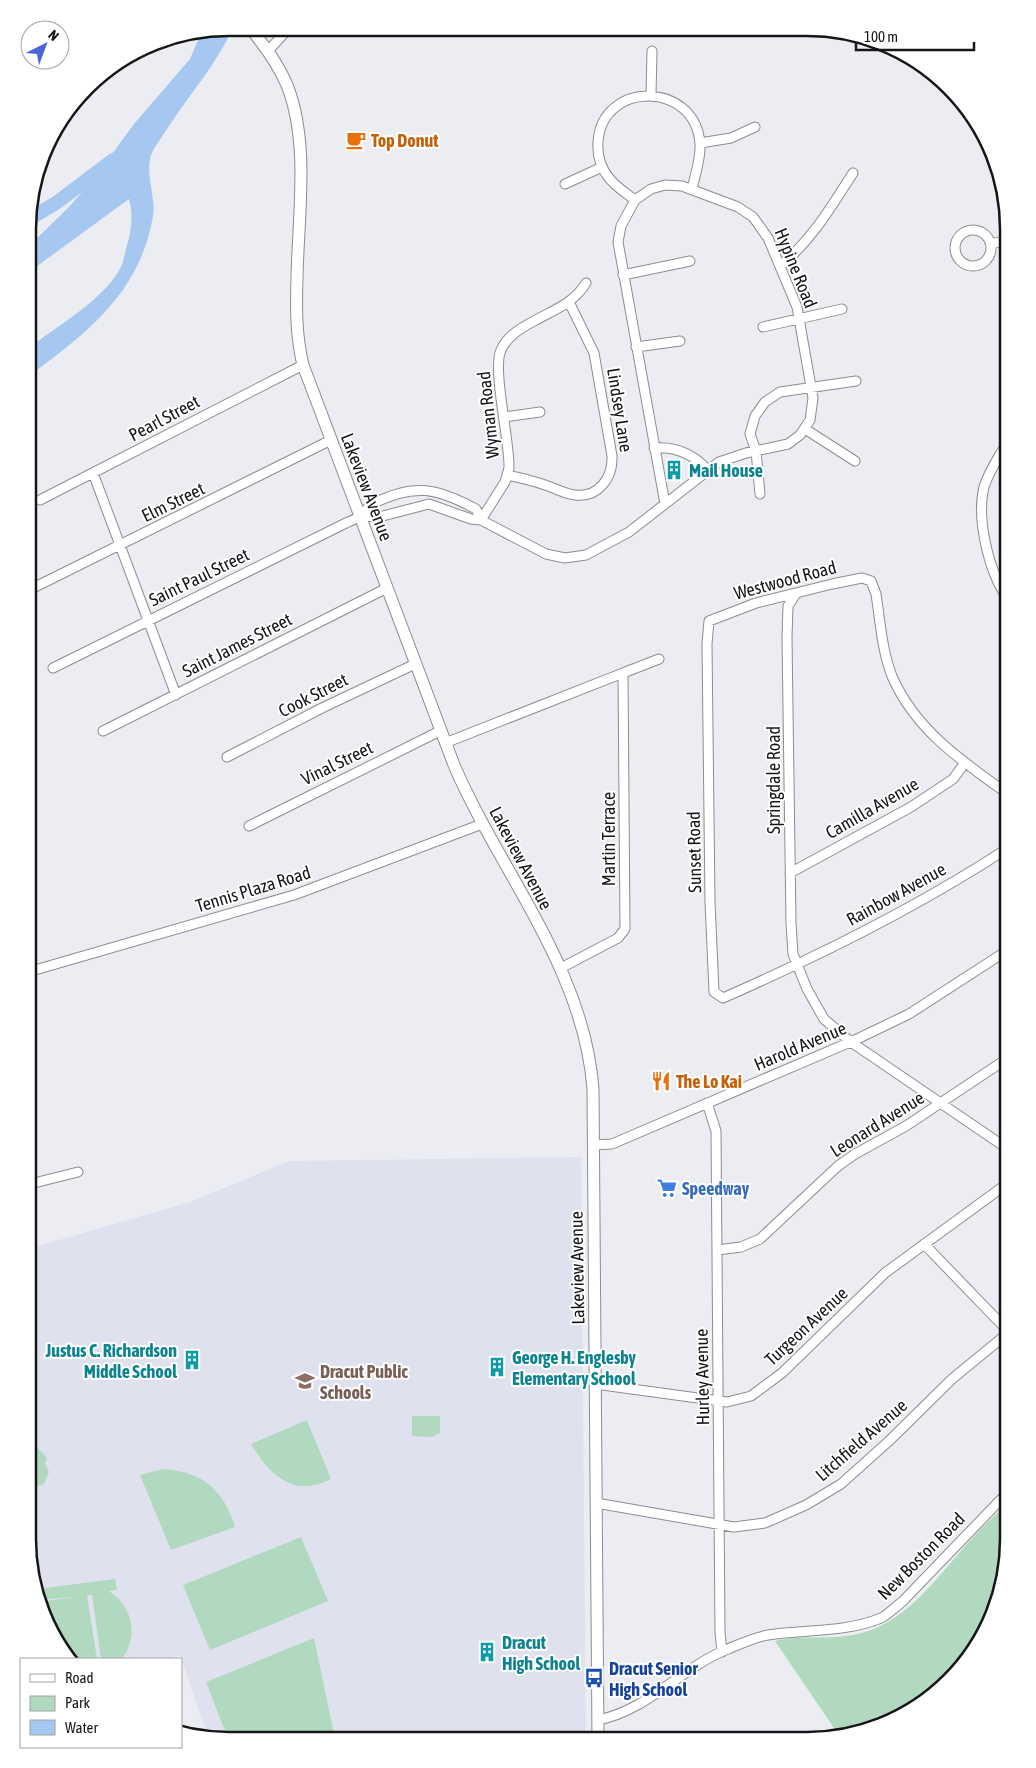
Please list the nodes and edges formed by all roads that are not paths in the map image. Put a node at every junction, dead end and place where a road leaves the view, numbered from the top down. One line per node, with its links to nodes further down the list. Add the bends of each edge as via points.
1 (256, 36): 3 (main road, Lakeview Avenue)
2 (282, 36): 3 (street)
3 (268, 51): 25 (main road, Lakeview Avenue, via 289,91 299,137 296,322)
4 (652, 51): 5 (street)
5 (652, 95): 7 (street, via 666,98 685,110 694,122); 8 (street, via 630,99 607,117 598,138)
6 (756, 126): 7 (street, via 732,138)
7 (700, 143): 11 (street)
8 (602, 167): 10 (street); 12 (street, via 613,182)
9 (853, 173): 16 (street, via 816,231)
10 (565, 184)
11 (692, 189): 12 (street, Hypine Road, via 665,185 645,192); 16 (street, Hypine Road, via 738,207 753,217 764,231)
12 (636, 200): 17 (street, Hypine Road, via 624,218 619,235)
13 (1000, 242): 14 (street)
14 (991, 244): 14 (street, via 988,260 978,266 962,263 955,251 959,237 972,230 982,232)
15 (690, 261): 17 (street)
16 (780, 266): 21 (street, Hypine Road)
17 (622, 275): 24 (street, Hypine Road)
18 (586, 283): 19 (street, Wyman Road)
19 (569, 302): 29 (street, Wyman Road, via 524,326 501,348 498,362); 38 (street, Lindsey Lane, via 594,353 612,456 610,473 601,487 581,496)
20 (842, 309): 21 (street)
21 (800, 319): 22 (street); 27 (street, Hypine Road)
22 (763, 327)
23 (680, 341): 24 (street)
24 (636, 347): 32 (street, Hypine Road)
25 (303, 365): 31 (main road, Lakeview Avenue); 37 (street, Pearl Street)
26 (856, 382): 27 (street)
27 (812, 388): 30 (street, Hypine Road, via 812,413); 33 (street, via 780,392 765,402 755,416 750,434)
28 (540, 412): 29 (street)
29 (504, 417): 38 (street, Wyman Road)
30 (805, 429): 33 (street, via 788,444); 35 (street)
31 (331, 440): 42 (main road, Lakeview Avenue); 44 (street, Elm Street)
32 (654, 448): 36 (street, via 680,450 696,458); 41 (street, Hypine Road)
33 (756, 451): 36 (street, via 728,459); 39 (street)
34 (1000, 457): 45 (street, via 985,485 982,507 992,565)
35 (855, 461)
36 (708, 470): 41 (street)
37 (93, 472): 40 (street, Pearl Street); 44 (street)
38 (508, 475): 43 (street, Wyman Road)
39 (760, 494)
40 (40, 500)
41 (665, 504): 43 (street, via 604,547 586,555 565,558 546,554)
42 (360, 516): 43 (street, via 379,517 429,504); 43 (street, via 371,504 415,490 435,491 476,509); 47 (main road, Lakeview Avenue); 49 (street, Saint Paul Street)
43 (481, 520)
44 (120, 546): 46 (street, Elm Street); 49 (street)
45 (1000, 585)
46 (36, 587)
47 (386, 588): 52 (main road, Lakeview Avenue); 55 (street, Saint James Street)
48 (795, 595): 50 (street, Westwood Road); 60 (street, Westwood Road, via 862,578 870,581 876,594 892,675 906,701 934,738); 65 (street, Springdale Road, via 788,606 787,637)
49 (149, 620): 53 (street, Saint Paul Street); 55 (street)
50 (710, 620): 67 (street, Sunset Road, via 707,644 714,992 723,998)
51 (659, 659): 54 (street)
52 (415, 664): 56 (main road, Lakeview Avenue); 59 (street, Cook Street)
53 (53, 668)
54 (623, 673): 58 (street); 68 (street, Martin Terrace, via 625,929 618,938)
55 (176, 695): 57 (street, Saint James Street)
56 (440, 730): 58 (main road, Lakeview Avenue); 63 (street, Vinal Street)
57 (103, 731)
58 (445, 743): 62 (main road, Lakeview Avenue)
59 (227, 757)
60 (964, 764): 61 (street); 65 (street, Camilla Avenue, via 953,779 911,807)
61 (1000, 789)
62 (482, 824): 68 (main road, Lakeview Avenue); 69 (street, Tennis Plaza Road, via 294,896)
63 (250, 826)
64 (1000, 853): 67 (street, Rainbow Avenue, via 873,927)
65 (790, 873): 67 (street, Springdale Road, via 792,947)
66 (1000, 955): 70 (street, Harold Avenue, via 909,1014)
67 (797, 965): 70 (street, Springdale Road, via 824,1019)
68 (561, 968): 75 (main road, Lakeview Avenue, via 576,1002 588,1049 593,1088)
69 (36, 970)
70 (851, 1042): 72 (street, Harold Avenue); 73 (street, Springdale Road)
71 (1000, 1063): 73 (street, Leonard Avenue)
72 (707, 1103): 75 (street, Harold Avenue, via 612,1144); 80 (street, Hurley Avenue, via 716,1131)
73 (942, 1103): 74 (street, Springdale Road); 80 (street, Leonard Avenue, via 838,1166 760,1239 741,1247)
74 (1000, 1143)
75 (593, 1146): 83 (main road, Lakeview Avenue)
76 (78, 1172): 77 (street)
77 (36, 1182)
78 (1000, 1189): 79 (street, Turgeon Avenue)
79 (924, 1244): 81 (street); 84 (street, Turgeon Avenue, via 885,1274 782,1373 757,1392 733,1402)
80 (717, 1250): 84 (street, Hurley Avenue)
81 (1000, 1324)
82 (1000, 1339): 87 (street, Litchfield Avenue, via 952,1379 841,1484 806,1506 765,1523 734,1527)
83 (595, 1384): 84 (street, Turgeon Avenue); 86 (main road, Lakeview Avenue)
84 (719, 1401): 87 (street, Hurley Avenue)
85 (1000, 1500): 88 (street, New Boston Road, via 902,1602 882,1618 851,1627 766,1636)
86 (596, 1503): 87 (street, Litchfield Avenue); 89 (main road, Lakeview Avenue)
87 (720, 1524): 88 (street, Hurley Avenue)
88 (722, 1652): 89 (street, New Boston Road, via 696,1665 634,1707)
89 (598, 1720): 90 (main road, Lakeview Avenue)
90 (598, 1732)

